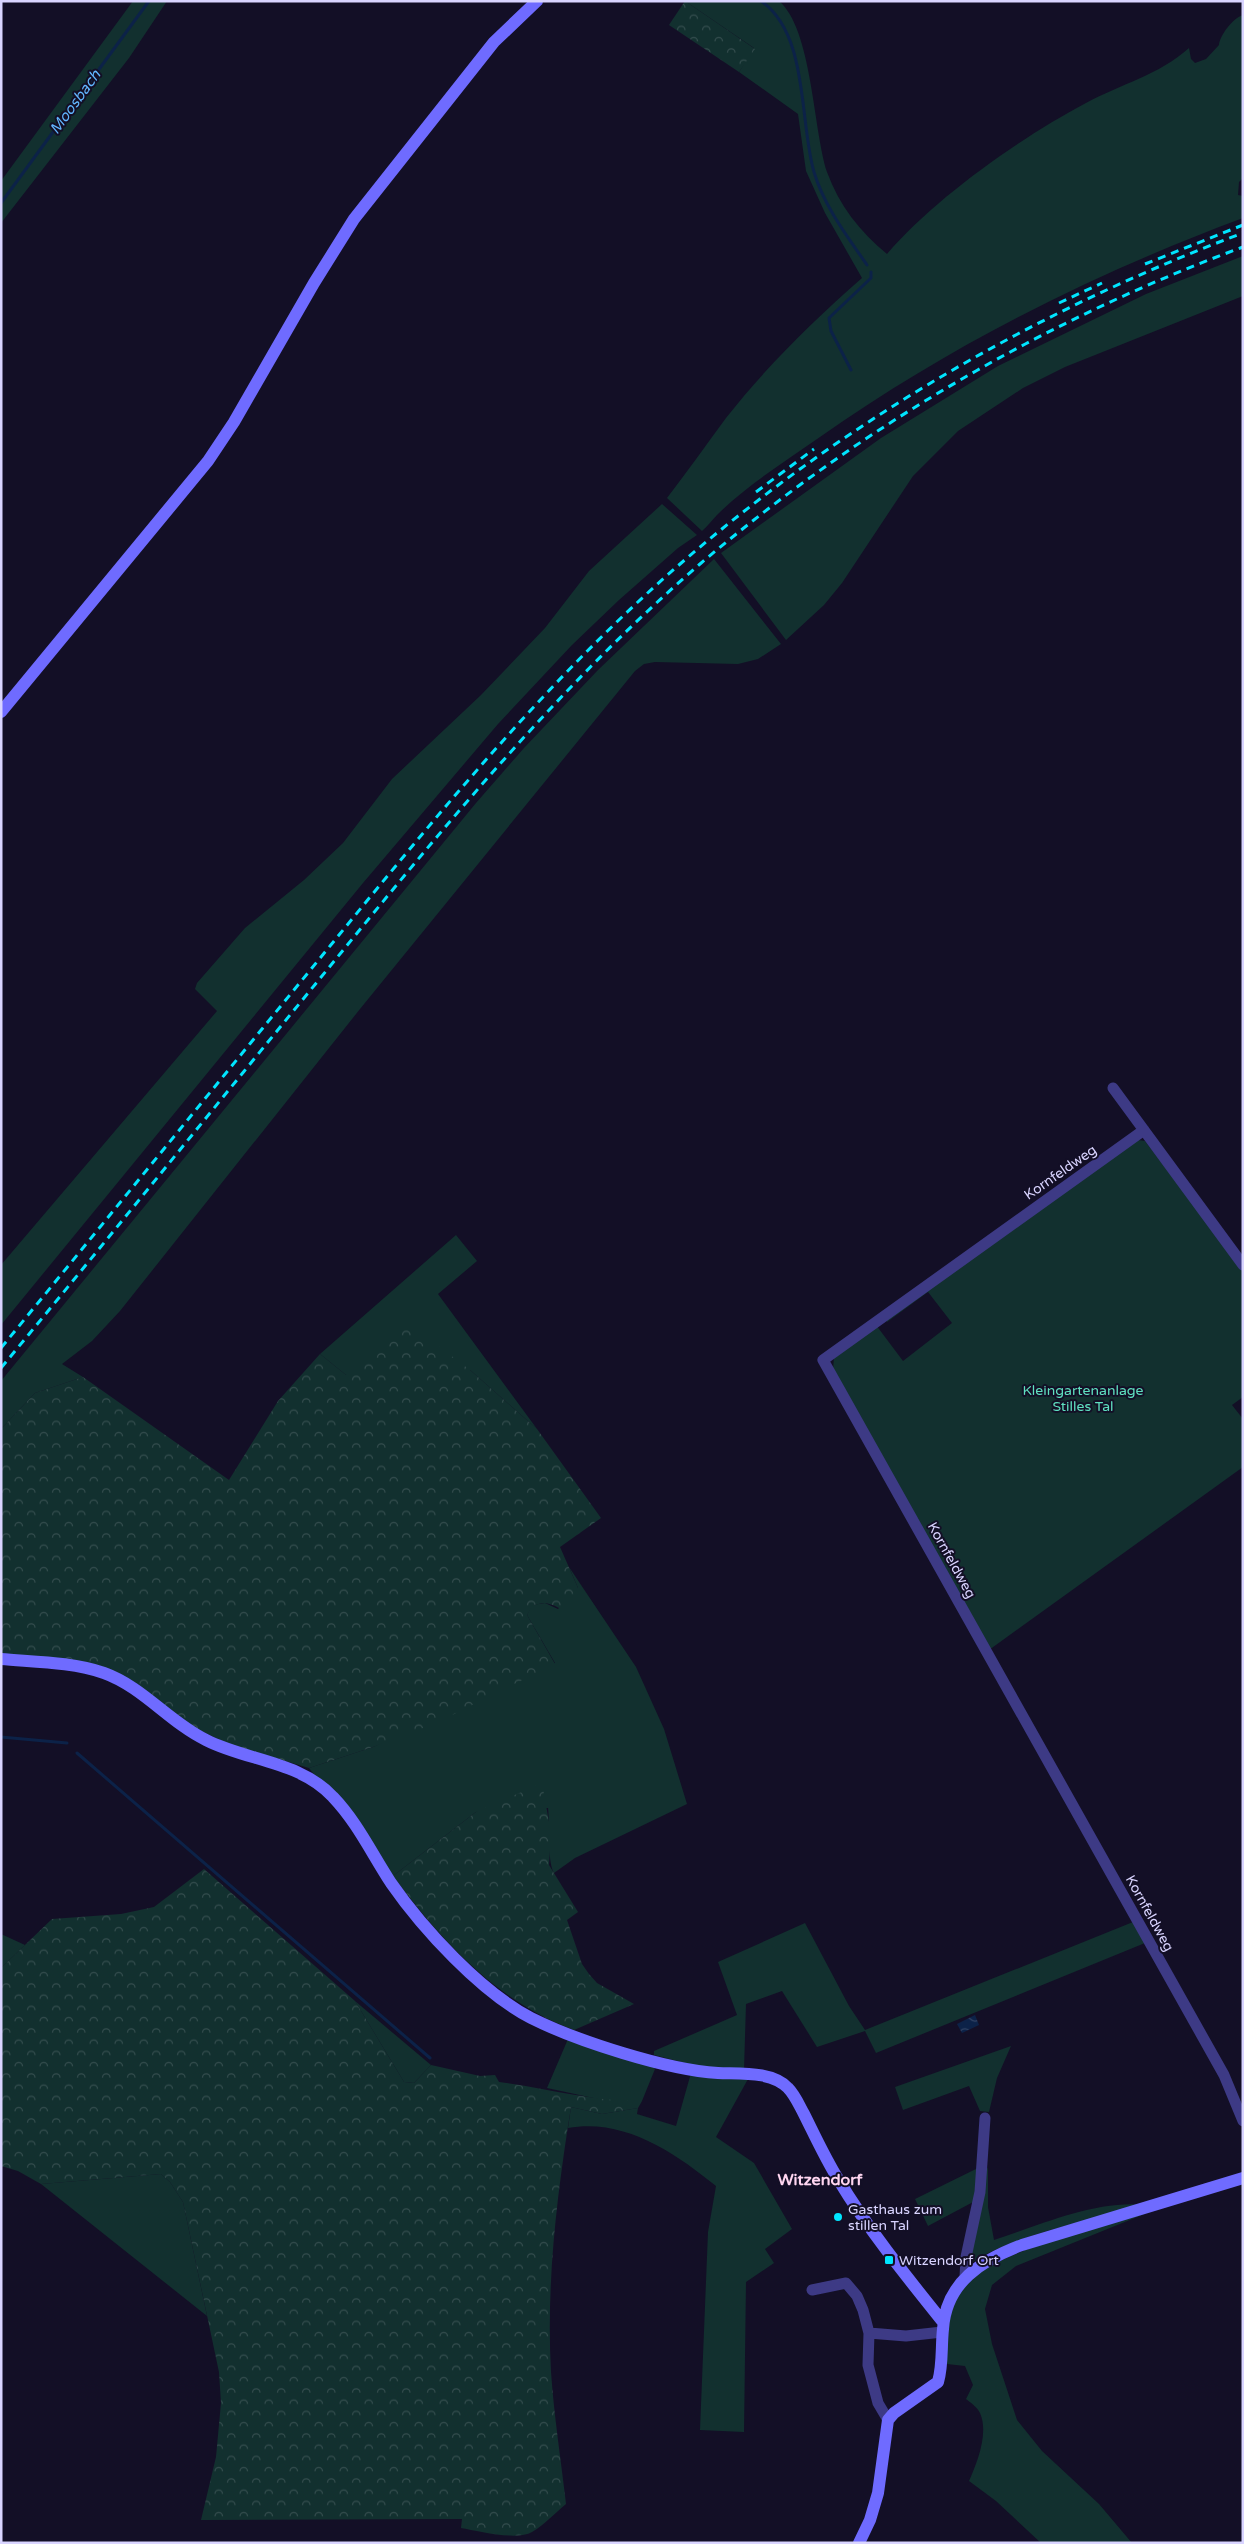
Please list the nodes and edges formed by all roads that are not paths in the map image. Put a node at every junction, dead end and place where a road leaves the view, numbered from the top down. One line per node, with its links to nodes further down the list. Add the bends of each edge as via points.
1 (537, 1): 2 (street, via 494,42 354,219 208,461)
2 (1, 712)
3 (1113, 1088): 4 (street)
4 (1144, 1130): 5 (street); 8 (street, Kornfeldweg, via 823,1360 1224,2074)
5 (1243, 1264)
6 (1, 1659): 12 (street, via 72,1666 112,1676 133,1687 203,1739 311,1778 339,1804 393,1885 435,1936 488,1989 530,2018 563,2032 660,2062 712,2073 769,2078 787,2086 839,2181)
7 (985, 2118): 10 (street, via 980,2192)
8 (1243, 2121)
9 (1243, 2178): 10 (street, via 1009,2250 987,2260)
10 (965, 2277): 12 (street, via 951,2297)
11 (812, 2290): 13 (street, via 840,2283 851,2286)
12 (943, 2327): 13 (street, via 906,2336); 14 (street, via 938,2382 894,2412)
13 (869, 2333): 14 (street, via 868,2365 878,2403)
14 (888, 2420): 15 (street, via 878,2494)
15 (858, 2543)

